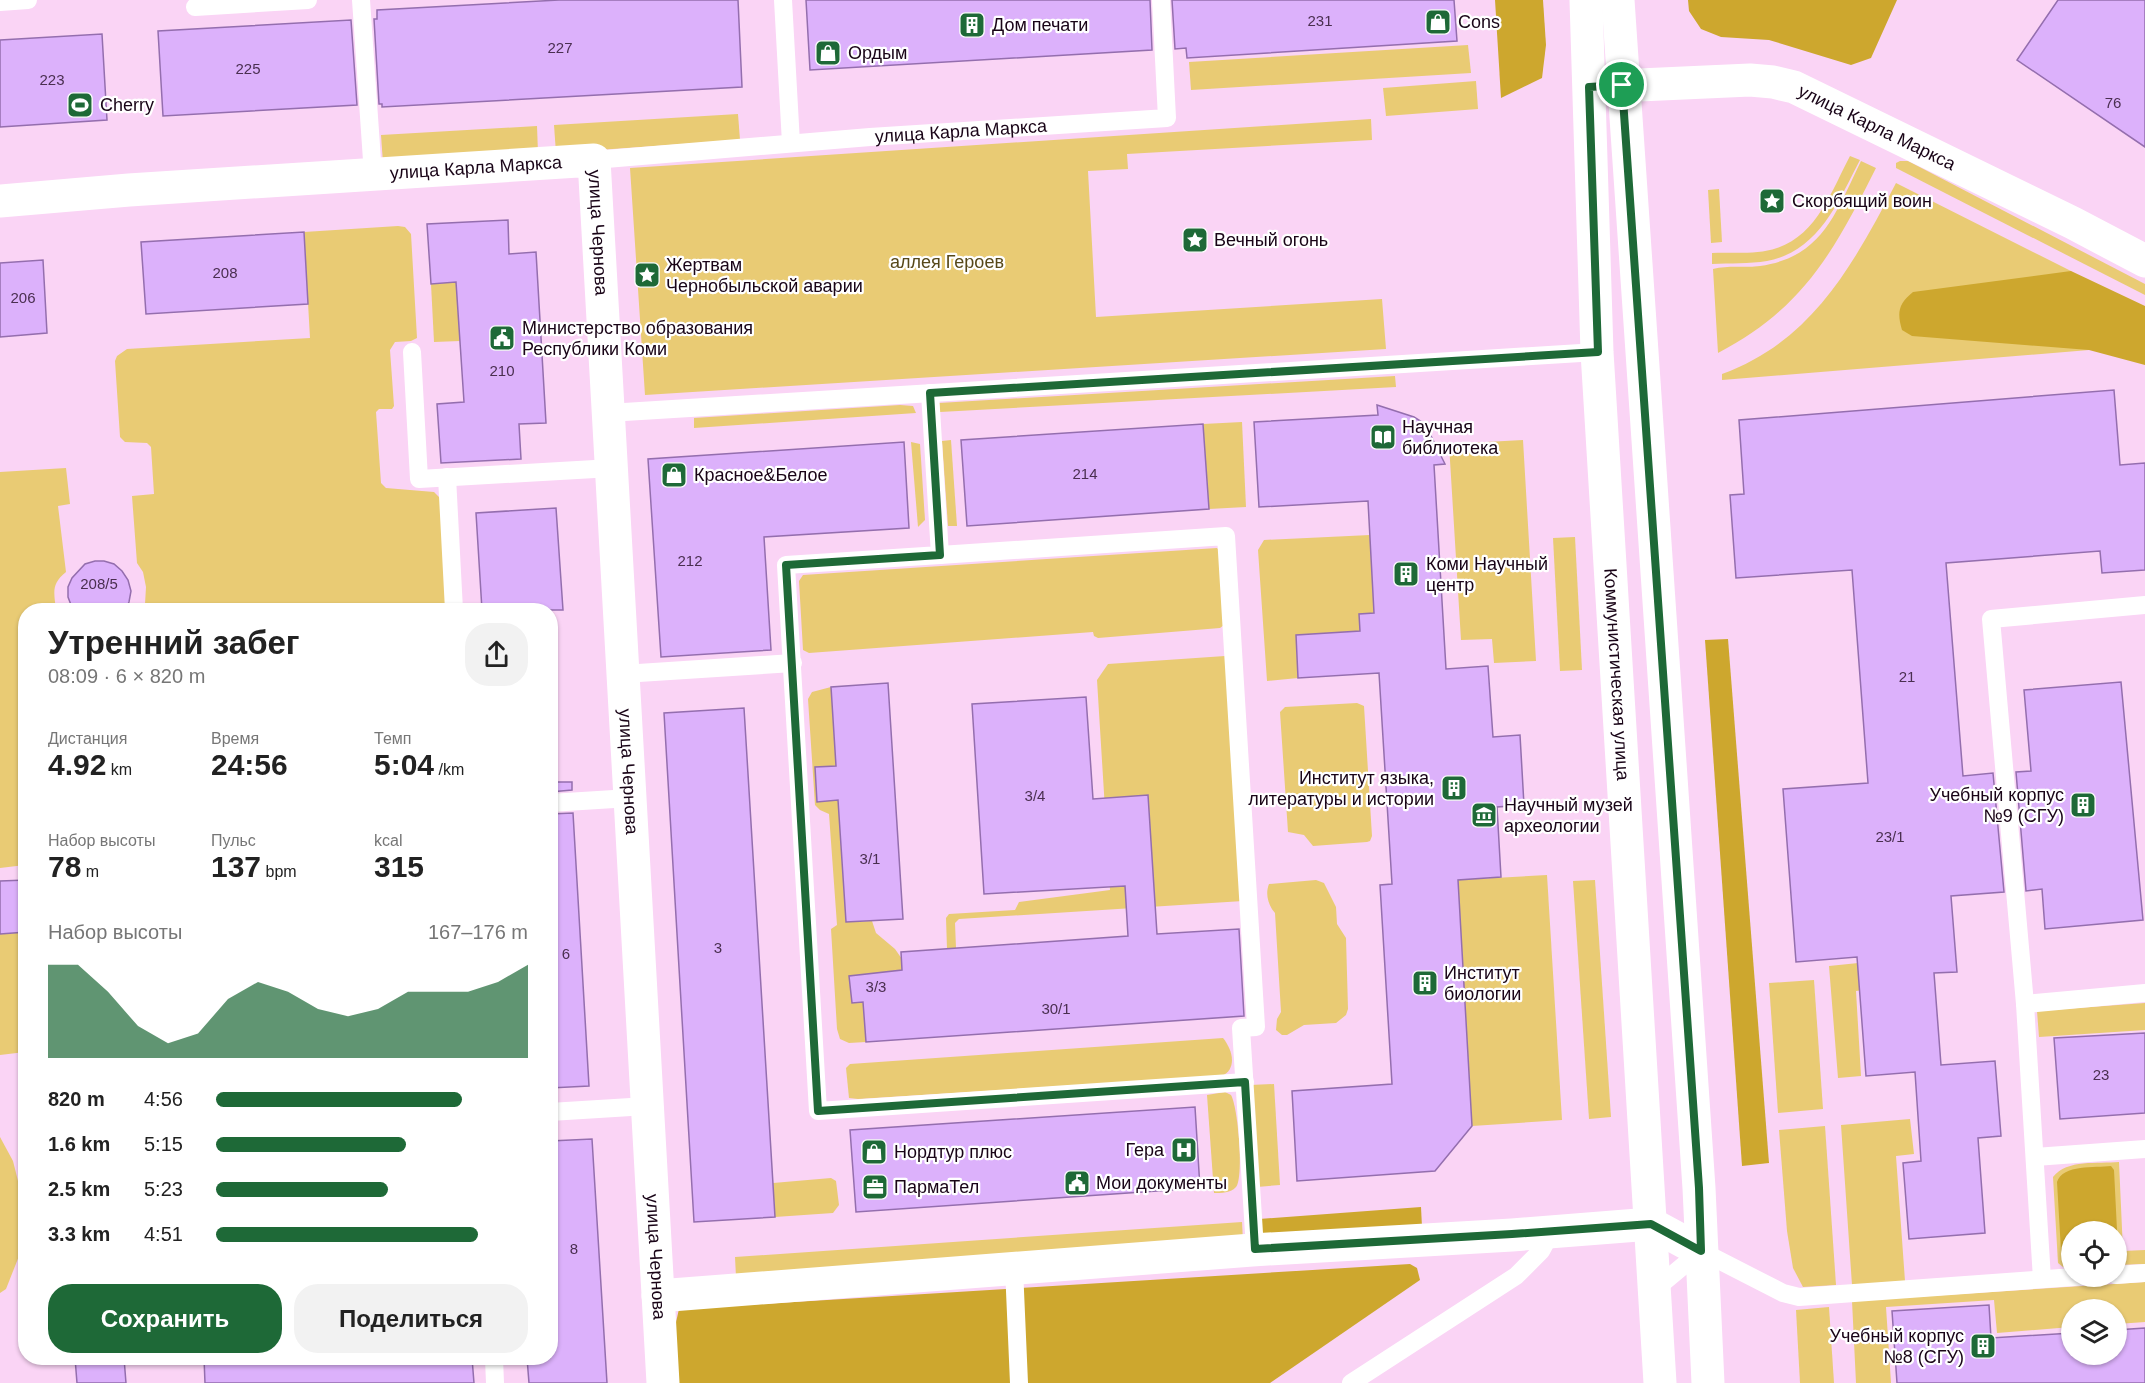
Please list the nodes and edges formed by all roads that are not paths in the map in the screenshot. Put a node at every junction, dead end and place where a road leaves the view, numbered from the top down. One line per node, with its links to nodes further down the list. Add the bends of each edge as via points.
1 (28, 0): 8 (lane)
2 (308, 0): 9 (lane)
3 (361, 0): 14 (lane)
4 (783, 0): 12 (lane)
5 (1161, 0): 12 (lane, улица Карла Маркса, via 1167,118)
6 (1586, 0): 11 (street, Коммунистическая улица)
7 (1618, 0): 10 (street)
8 (0, 2)
9 (195, 7)
10 (1622, 85): 11 (street, улица Карла Маркса); 16 (street, улица Карла Маркса, via 1749,80 1794,87); 40 (street)
11 (1589, 87): 18 (street, Коммунистическая улица)
12 (791, 143): 13 (lane, улица Карла Маркса)
13 (594, 160): 14 (street, улица Карла Маркса); 20 (street, улица Чернова)
14 (373, 175): 15 (street, улица Карла Маркса, via 129,189)
15 (0, 201)
16 (2145, 261)
17 (412, 352): 22 (lane, via 418,478)
18 (1598, 352): 19 (lane); 37 (street, Коммунистическая улица)
19 (930, 393): 20 (lane); 23 (lane)
20 (608, 413): 21 (street, улица Чернова)
21 (612, 468): 22 (lane); 27 (street, улица Чернова)
22 (447, 477): 24 (lane)
23 (940, 555): 26 (lane, via 786,565); 32 (lane, via 1226,536 1256,1027 1241,1028)
24 (454, 603)
25 (2145, 605): 31 (lane, via 1991,619)
26 (793, 663): 27 (lane); 32 (lane, via 818,1111)
27 (623, 674): 28 (street, улица Чернова)
28 (630, 798): 29 (lane); 33 (street, улица Чернова)
29 (558, 802)
30 (2145, 993): 31 (lane)
31 (2025, 1004): 36 (lane)
32 (1245, 1082): 39 (lane)
33 (647, 1106): 34 (lane); 47 (street, улица Чернова)
34 (558, 1112)
35 (2145, 1149): 36 (lane)
36 (2035, 1157): 45 (lane)
37 (1651, 1224): 38 (street); 40 (street); 46 (street, Коммунистическая улица)
38 (1552, 1231): 39 (street); 52 (lane, via 1541,1251 1516,1276)
39 (1255, 1249): 41 (street)
40 (1701, 1251): 45 (lane, via 1783,1293 1799,1297); 46 (lane); 54 (street)
41 (1014, 1268): 47 (street); 51 (lane)
42 (2145, 1273): 43 (lane)
43 (2127, 1274)
44 (2061, 1278): 45 (lane)
45 (2042, 1279)
46 (1654, 1290): 53 (street, Коммунистическая улица)
47 (658, 1296): 50 (street, улица Чернова)
48 (494, 1365): 49 (lane)
49 (495, 1383)
50 (663, 1383)
51 (1019, 1383)
52 (1351, 1383)
53 (1660, 1383)
54 (1708, 1383)

